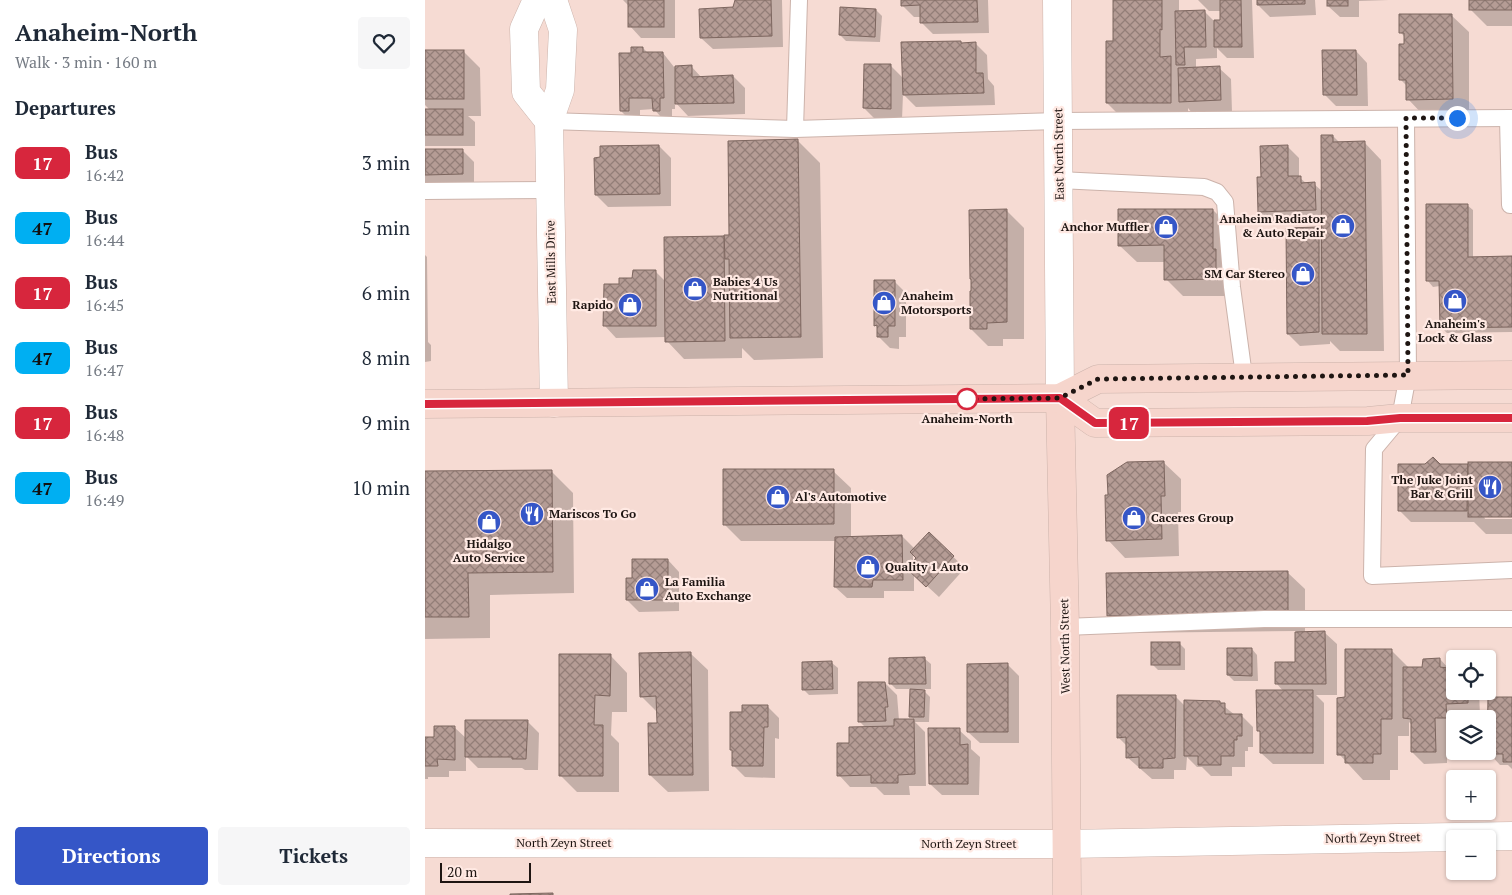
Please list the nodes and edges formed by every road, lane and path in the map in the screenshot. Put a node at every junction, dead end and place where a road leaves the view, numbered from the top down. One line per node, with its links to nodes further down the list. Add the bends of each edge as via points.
1 (537, 0): 7 (street, via 524,29 526,92)
2 (553, 0): 7 (street, East Mills Drive, via 563,30 561,90)
3 (799, 0): 9 (lane)
4 (1057, 0): 8 (street, East North Street)
5 (1406, 118): 6 (lane); 8 (lane); 15 (lane)
6 (1510, 118): 13 (lane)
7 (549, 121): 9 (lane); 11 (street, East Mills Drive)
8 (1059, 122): 9 (lane); 10 (street, East North Street)
9 (795, 129)
10 (1059, 180): 16 (lane, via 1204,187 1217,192 1225,202); 17 (street, East North Street)
11 (550, 190): 12 (lane); 19 (street, East Mills Drive)
12 (425, 191)
13 (1512, 205)
14 (1512, 374): 15 (main road)
15 (1408, 375): 16 (main road); 20 (lane)
16 (1244, 376): 17 (main road, via 1098,379)
17 (1060, 398): 19 (main road); 20 (main road, via 1095,423); 24 (main road, West North Street)
18 (425, 404): 19 (main road)
19 (554, 404)
20 (1400, 418): 21 (main road); 22 (lane, via 1374,449 1372,576)
21 (1512, 418)
22 (1512, 570)
23 (1512, 619): 24 (lane, via 1264,619)
24 (1065, 627): 27 (main road, West North Street)
25 (1512, 836): 27 (street, North Zeyn Street)
26 (425, 843): 27 (street, North Zeyn Street)
27 (1067, 844): 28 (main road, West North Street)
28 (1067, 895)

